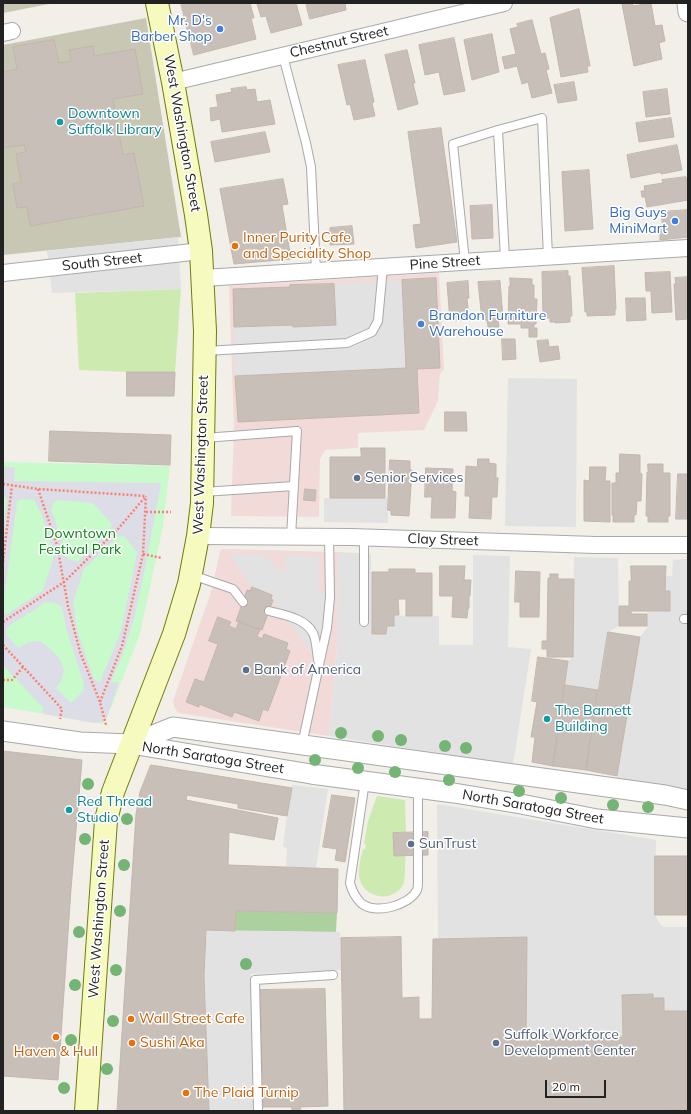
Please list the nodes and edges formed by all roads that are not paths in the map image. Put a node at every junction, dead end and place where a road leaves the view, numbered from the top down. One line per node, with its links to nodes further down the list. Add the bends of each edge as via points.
1 (158, 3): 6 (main road, West Washington Street)
2 (504, 3): 5 (street, Chestnut Street)
3 (687, 3): 4 (street)
4 (688, 12)
5 (283, 56): 6 (street, Chestnut Street); 14 (lane, via 311,167)
6 (173, 82): 9 (main road, West Washington Street)
7 (498, 130): 10 (lane, via 542,118); 11 (lane); 12 (lane, via 453,144)
8 (688, 248): 10 (street, Pine Street)
9 (201, 251): 15 (street, South Street); 16 (main road, West Washington Street)
10 (548, 257): 11 (street, Pine Street)
11 (505, 259): 12 (street, Pine Street)
12 (465, 262): 13 (street, Pine Street)
13 (382, 267): 14 (street, Pine Street); 17 (lane, via 378,321 372,332 347,343)
14 (316, 271): 16 (street, Pine Street)
15 (3, 273)
16 (203, 278): 17 (main road, West Washington Street)
17 (204, 352): 18 (main road, West Washington Street)
18 (203, 438): 19 (lane, via 297,431); 20 (main road, West Washington Street)
19 (294, 486): 20 (lane); 22 (lane)
20 (202, 492): 21 (main road, West Washington Street)
21 (198, 536): 22 (street, Clay Street); 26 (main road, West Washington Street)
22 (291, 537): 23 (street, Clay Street)
23 (329, 537): 24 (street, Clay Street); 30 (lane, via 330,597 327,628)
24 (364, 538): 25 (street, Clay Street, via 595,545); 29 (lane)
25 (688, 545)
26 (191, 575): 27 (lane, via 233,589); 32 (main road, West Washington Street, via 174,634)
27 (243, 602)
28 (269, 611): 30 (lane, via 306,624 313,633)
29 (364, 622)
30 (319, 663): 33 (lane)
31 (3, 731): 32 (street, via 80,742)
32 (131, 744): 33 (street, North Saratoga Street, via 173,727); 34 (street, North Saratoga Street); 39 (main road, West Washington Street, via 113,792 106,820)
33 (302, 745): 36 (street, North Saratoga Street)
34 (365, 781): 35 (street, North Saratoga Street); 35 (lane, via 350,884 361,903 369,907 396,906 407,901 417,890)
35 (418, 787): 37 (street, North Saratoga Street, via 597,819)
36 (688, 800)
37 (688, 828)
38 (333, 975): 40 (lane, via 255,980)
39 (86, 1111)
40 (258, 1111)

